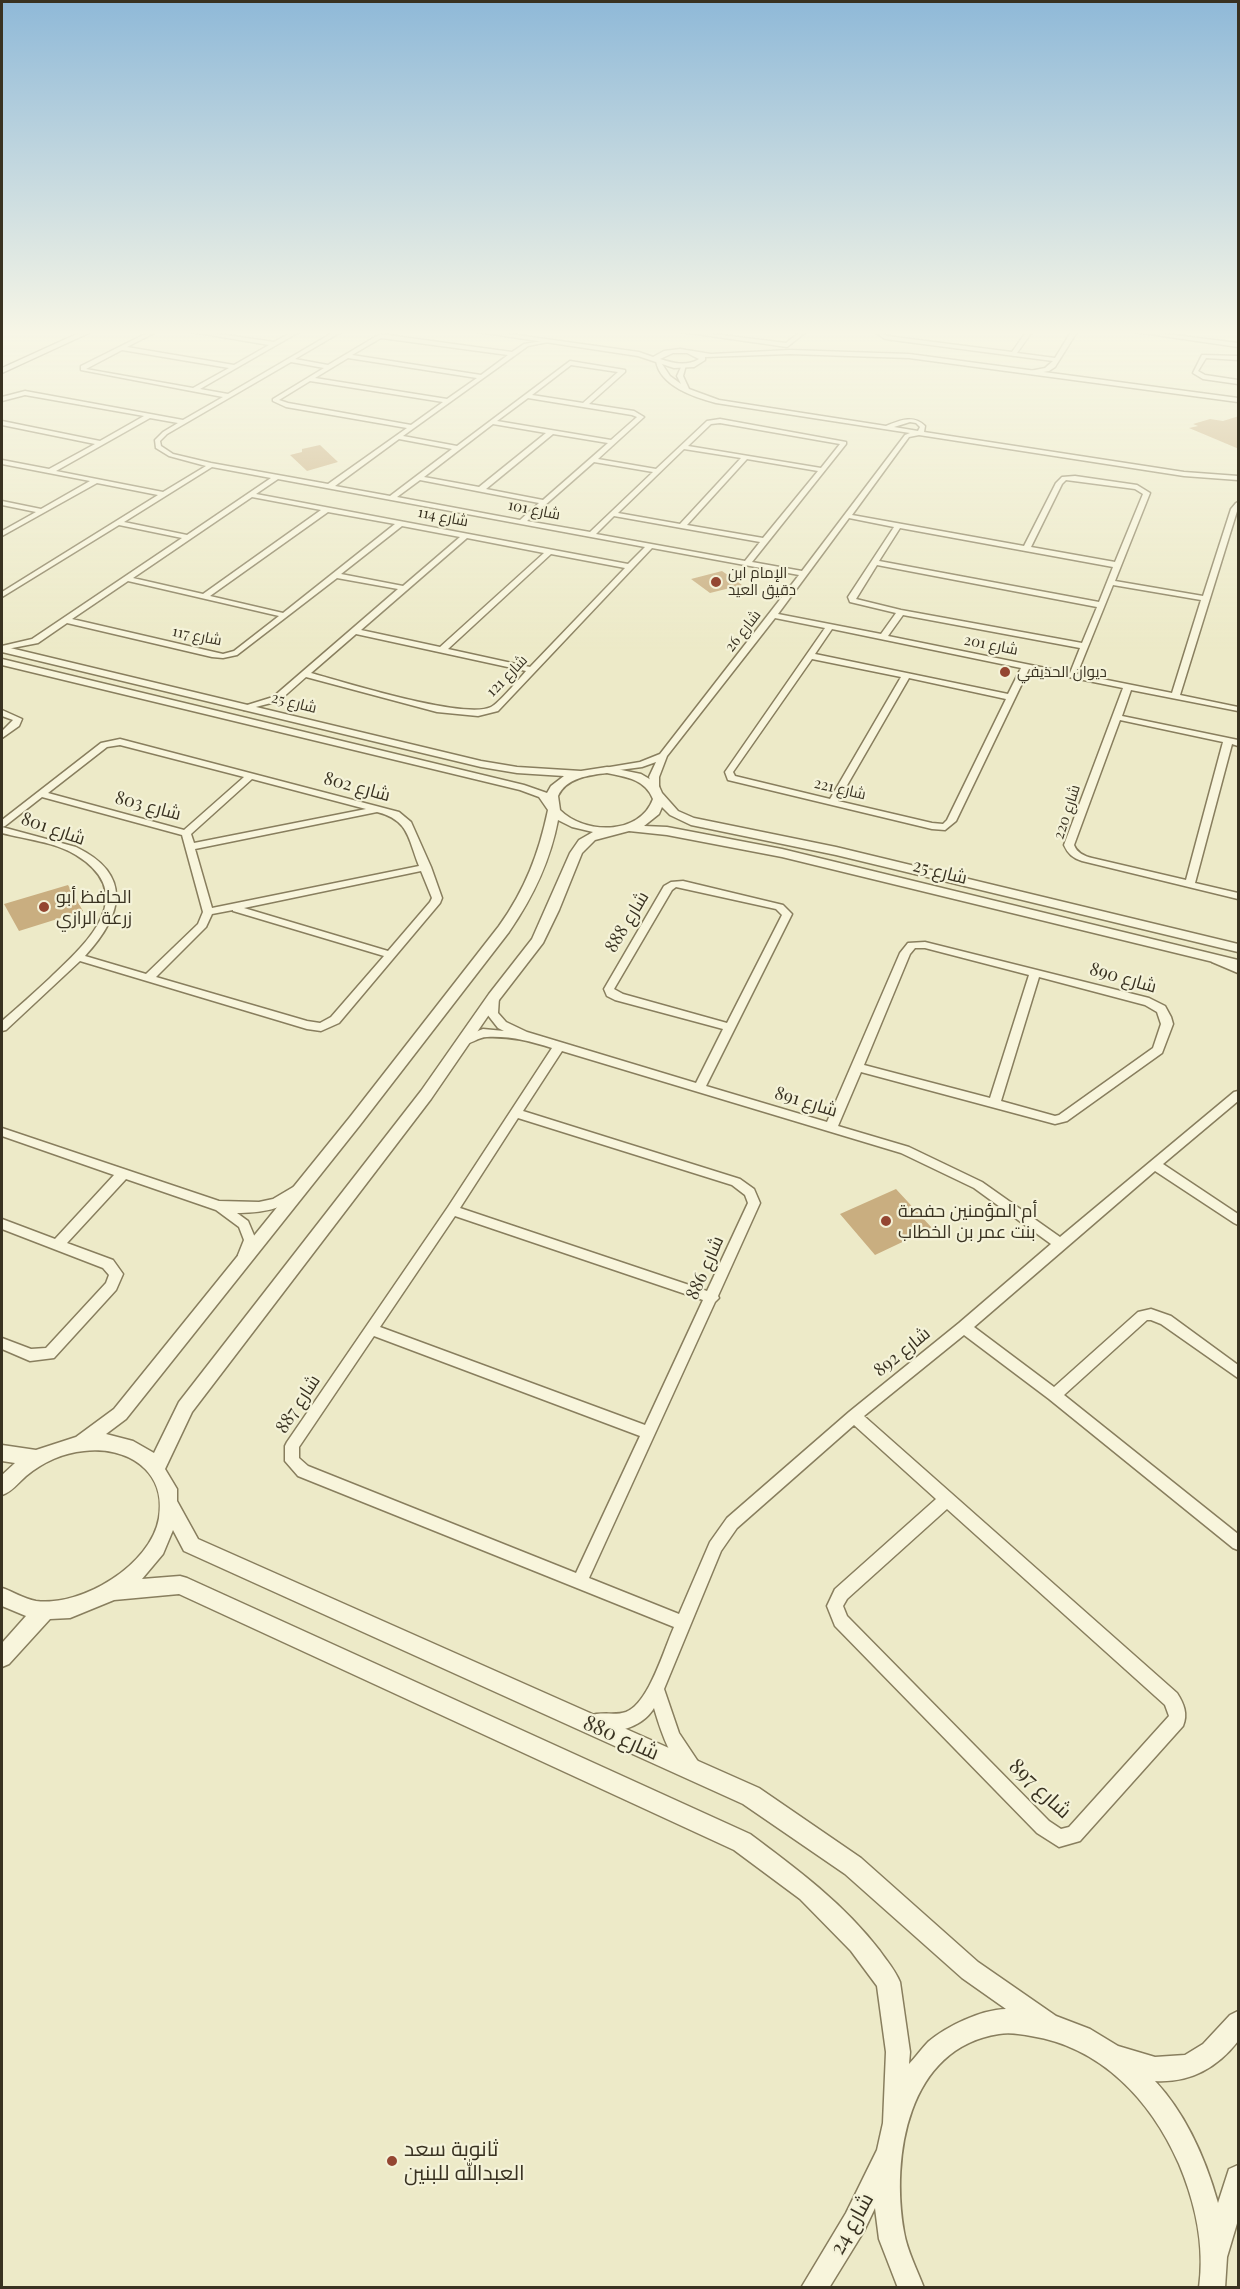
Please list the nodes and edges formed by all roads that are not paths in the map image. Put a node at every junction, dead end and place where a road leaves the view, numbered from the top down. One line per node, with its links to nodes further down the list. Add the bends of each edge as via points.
1 (80, 439): 15 (street)
2 (108, 439): 15 (street)
3 (159, 439): 21 (street, شارع 101, via 158,447 171,456)
4 (395, 439): 29 (street)
5 (408, 439): 17 (street)
6 (470, 439): 17 (street)
7 (543, 439): 30 (street)
8 (594, 439): 14 (street)
9 (618, 439): 14 (street)
10 (691, 439): 16 (street)
11 (820, 439): 22 (street, via 844,443)
12 (900, 439): 40 (street, شارع 26)
13 (957, 439): 27 (street, via 1184,474)
14 (614, 442): 19 (street)
15 (101, 443): 24 (street)
16 (683, 447): 18 (street); 23 (street)
17 (458, 448): 26 (street)
18 (746, 457): 22 (street); 44 (street)
19 (594, 460): 23 (street); 34 (street)
20 (2, 462): 24 (street)
21 (211, 465): 25 (street, شارع 101); 31 (street)
22 (823, 470): 50 (street)
23 (658, 471): 39 (street)
24 (49, 472): 28 (street)
25 (278, 477): 29 (street, شارع 101); 32 (street)
26 (418, 478): 30 (street); 33 (street)
27 (1239, 478)
28 (95, 481): 31 (street); 38 (street)
29 (330, 486): 33 (street, شارع 101)
30 (480, 490): 34 (street)
31 (164, 494): 42 (street)
32 (252, 495): 37 (street, شارع 114); 49 (street)
33 (393, 498): 41 (street, شارع 101)
34 (545, 502): 41 (street)
35 (2, 503): 38 (street)
36 (1239, 504): 65 (street)
37 (327, 509): 43 (street, شارع 114); 64 (street)
38 (41, 511): 46 (street)
39 (614, 514): 44 (street); 48 (street)
40 (847, 516): 45 (street); 58 (street, شارع 26)
41 (522, 522): 48 (street, شارع 101)
42 (117, 523): 49 (street); 63 (street)
43 (401, 523): 47 (street, شارع 114); 59 (street, شارع 117)
44 (682, 526): 50 (street)
45 (898, 526): 52 (street); 54 (street)
46 (2, 534)
47 (466, 535): 53 (street, شارع 114); 62 (street)
48 (591, 535): 51 (street, شارع 101)
49 (189, 537): 60 (street)
50 (766, 541): 55 (street)
51 (650, 546): 55 (street, شارع 101); 57 (street, شارع 121)
52 (1026, 549): 56 (street); 56 (street, via 1061,480 1075,478 1137,487 1147,494)
53 (550, 551): 57 (street, شارع 114); 77 (street)
54 (874, 562): 66 (street); 67 (street, via 853,600)
55 (747, 563): 58 (street, شارع 101)
56 (1117, 565): 61 (street)
57 (630, 567): 82 (street, شارع 121)
58 (804, 574): 69 (street, شارع 26)
59 (335, 575): 62 (street); 68 (street, شارع 117)
60 (127, 579): 64 (street); 70 (street)
61 (1110, 582): 65 (street); 66 (street)
62 (403, 588): 72 (street)
63 (2, 595)
64 (204, 597): 68 (street)
65 (1206, 599): 87 (street)
66 (1101, 605): 75 (street)
67 (900, 612): 73 (street); 75 (street)
68 (284, 615): 70 (street, شارع 117, via 237,653 223,656)
69 (772, 615): 71 (street, شارع 201); 98 (street, شارع 26)
70 (66, 620): 74 (street)
71 (830, 627): 73 (street, شارع 201); 78 (street, شارع 221)
72 (354, 631): 77 (street); 83 (street)
73 (883, 637): 81 (street, شارع 201)
74 (35, 641): 76 (street); 79 (street)
75 (1084, 646): 84 (street)
76 (2, 649): 79 (street, شارع 25)
77 (442, 650): 82 (street)
78 (811, 656): 85 (street); 104 (street, شارع 221, via 729,775 739,781)
79 (35, 657): 90 (street, شارع 25)
80 (2, 662): 105 (street, شارع 25, via 512,785 543,795)
81 (1026, 666): 84 (street, شارع 201); 88 (street, شارع 221)
82 (532, 670): 83 (street, شارع 121, via 495,709 478,713 437,709)
83 (304, 674): 89 (street)
84 (1072, 675): 86 (street, شارع 201)
85 (906, 676): 88 (street); 104 (street)
86 (1128, 687): 87 (street, شارع 201); 94 (street, شارع 220)
87 (1175, 696): 91 (street, شارع 201)
88 (1011, 697): 104 (street, شارع 221, via 945,826)
89 (276, 699): 90 (street); 93 (street, via 276,711)
90 (247, 708): 93 (street, شارع 25)
91 (1239, 709)
92 (2, 713): 95 (street, via 18,721)
93 (282, 717): 100 (street, شارع 25, via 481,764)
94 (1116, 717): 96 (street); 115 (street, شارع 220, via 1069,845 1071,851 1082,858)
95 (2, 735)
96 (1228, 741): 97 (street); 115 (street)
97 (1239, 743)
98 (663, 756): 99 (street); 102 (street, شارع 26, via 654,777)
99 (607, 770): 100 (street); 102 (street, via 637,775)
100 (581, 774): 105 (street, via 558,786 552,795)
101 (250, 776): 103 (street, شارع 802, via 111,742); 106 (street, شارع 802); 111 (street)
102 (658, 792): 108 (street, via 658,808 648,820); 116 (street, شارع 25, via 674,813 691,821 836,850)
103 (41, 794): 107 (street, شارع 802); 111 (street, شارع 803)
104 (831, 803)
105 (553, 807): 110 (street, via 566,821 585,829); 143 (street, via 549,842 526,898)
106 (378, 809): 112 (street); 113 (street, شارع 802, via 396,814 406,822)
107 (2, 824)
108 (630, 828): 110 (street); 114 (street, شارع 25, via 667,831)
109 (2, 830): 123 (street, شارع 801, via 78,852 101,867 112,886 112,907 105,926)
110 (608, 831): 128 (street, via 583,843 538,940)
111 (186, 833): 112 (street, شارع 803)
112 (190, 847): 119 (street, شارع 803)
113 (426, 867): 118 (street); 121 (street, شارع 802, via 437,898)
114 (871, 874): 116 (street, via 888,873 994,899 1003,896); 122 (street, شارع 25)
115 (1190, 884): 117 (street, شارع 220)
116 (1001, 891): 120 (street, شارع 25)
117 (1239, 896)
118 (233, 908): 119 (street); 121 (street)
119 (208, 912): 127 (street, via 202,925)
120 (1239, 950): 122 (street, via 1200,945)
121 (391, 955): 127 (street, شارع 802, via 335,1020 321,1027)
122 (1201, 955): 124 (street, شارع 25); 125 (street)
123 (80, 957): 127 (street, شارع 802); 130 (street, شارع 801)
124 (1239, 964)
125 (1239, 970)
126 (1035, 973): 134 (street, شارع 890, via 925,945 909,947); 137 (street); 137 (street, شارع 890, via 1156,1005 1166,1017 1162,1042 1158,1050 1063,1118 1049,1120)
127 (148, 978)
128 (494, 998): 131 (street, شارع 891, via 492,1014 502,1025); 132 (street)
129 (729, 1026): 129 (street, شارع 888, via 787,917 786,911 674,884 609,989 619,997); 135 (street, شارع 888)
130 (2, 1027)
131 (523, 1035): 132 (street, شارع 891, via 483,1033); 133 (street, شارع 891)
132 (464, 1041): 162 (street, via 185,1407)
133 (560, 1046): 135 (street, شارع 891); 138 (street, شارع 887)
134 (858, 1067): 137 (street, شارع 890); 139 (street, شارع 890)
135 (699, 1088): 139 (street, شارع 891)
136 (1239, 1095): 141 (street, شارع 892)
137 (994, 1105)
138 (515, 1113): 145 (street, شارع 887); 151 (street, شارع 886, via 736,1182 750,1192 753,1203)
139 (831, 1128): 148 (street, شارع 891, via 905,1150 941,1166 978,1185)
140 (2, 1132): 142 (street)
141 (1155, 1165): 146 (street); 148 (street, شارع 892)
142 (122, 1175): 144 (street); 149 (street)
143 (305, 1183): 144 (street, via 271,1206); 150 (street)
144 (218, 1206): 150 (street, via 244,1224 250,1240)
145 (452, 1210): 151 (street); 153 (street, شارع 887)
146 (1239, 1220)
147 (2, 1224): 149 (street)
148 (1060, 1244): 152 (street, شارع 892)
149 (57, 1245): 154 (street, via 108,1264 116,1274 115,1279 50,1354 30,1354)
150 (241, 1263): 159 (street, via 120,1414)
151 (712, 1298): 158 (street, شارع 886)
152 (964, 1327): 156 (street); 157 (street, شارع 892)
153 (370, 1329): 158 (street); 167 (street, شارع 887, via 292,1446 292,1461 303,1471)
154 (2, 1342)
155 (1239, 1372): 156 (street, via 1166,1320 1151,1314 1143,1316)
156 (1054, 1395): 166 (street)
157 (854, 1416): 164 (street, شارع 897); 171 (street, شارع 892, via 728,1529 715,1547)
158 (649, 1433): 167 (street, شارع 886)
159 (82, 1442): 161 (street); 162 (street, via 105,1441 126,1446)
160 (2, 1453): 161 (street)
161 (38, 1458): 163 (street)
162 (157, 1467): 165 (street, via 166,1484)
163 (2, 1487)
164 (947, 1498): 164 (street, شارع 897, via 1176,1706 1177,1720 1074,1835 1059,1838 1043,1827 842,1621 835,1606 841,1594)
165 (169, 1504): 168 (street, via 165,1528 154,1551 137,1573); 174 (street, شارع 880, via 191,1545)
166 (1239, 1543)
167 (579, 1584): 171 (street, شارع 887)
168 (114, 1591): 170 (street, via 80,1607); 179 (street, via 180,1585 742,1842 808,1891 859,1943 888,1982 898,2052)
169 (2, 1598): 170 (street, via 26,1609)
170 (44, 1611): 172 (street)
171 (684, 1624): 173 (street, شارع 892)
172 (2, 1657)
173 (656, 1689): 174 (street, شارع 892, via 642,1712 626,1721); 175 (street, via 672,1738)
174 (583, 1721): 175 (street, شارع 880)
175 (695, 1771): 177 (street, شارع 880, via 751,1796 853,1866 970,1970)
176 (1239, 2023): 178 (street, via 1220,2047 1199,2062 1176,2070 1145,2068)
177 (1047, 2024): 178 (street, via 1080,2036); 179 (street, via 998,2022 953,2038 917,2071)
178 (1112, 2056): 182 (street, via 1152,2094 1184,2143 1205,2200)
179 (894, 2120): 180 (street)
180 (886, 2159): 183 (street, شارع 24, via 855,2222); 184 (street, via 891,2233)
181 (1239, 2178): 182 (street)
182 (1213, 2279)
183 (814, 2288)
184 (911, 2288)

